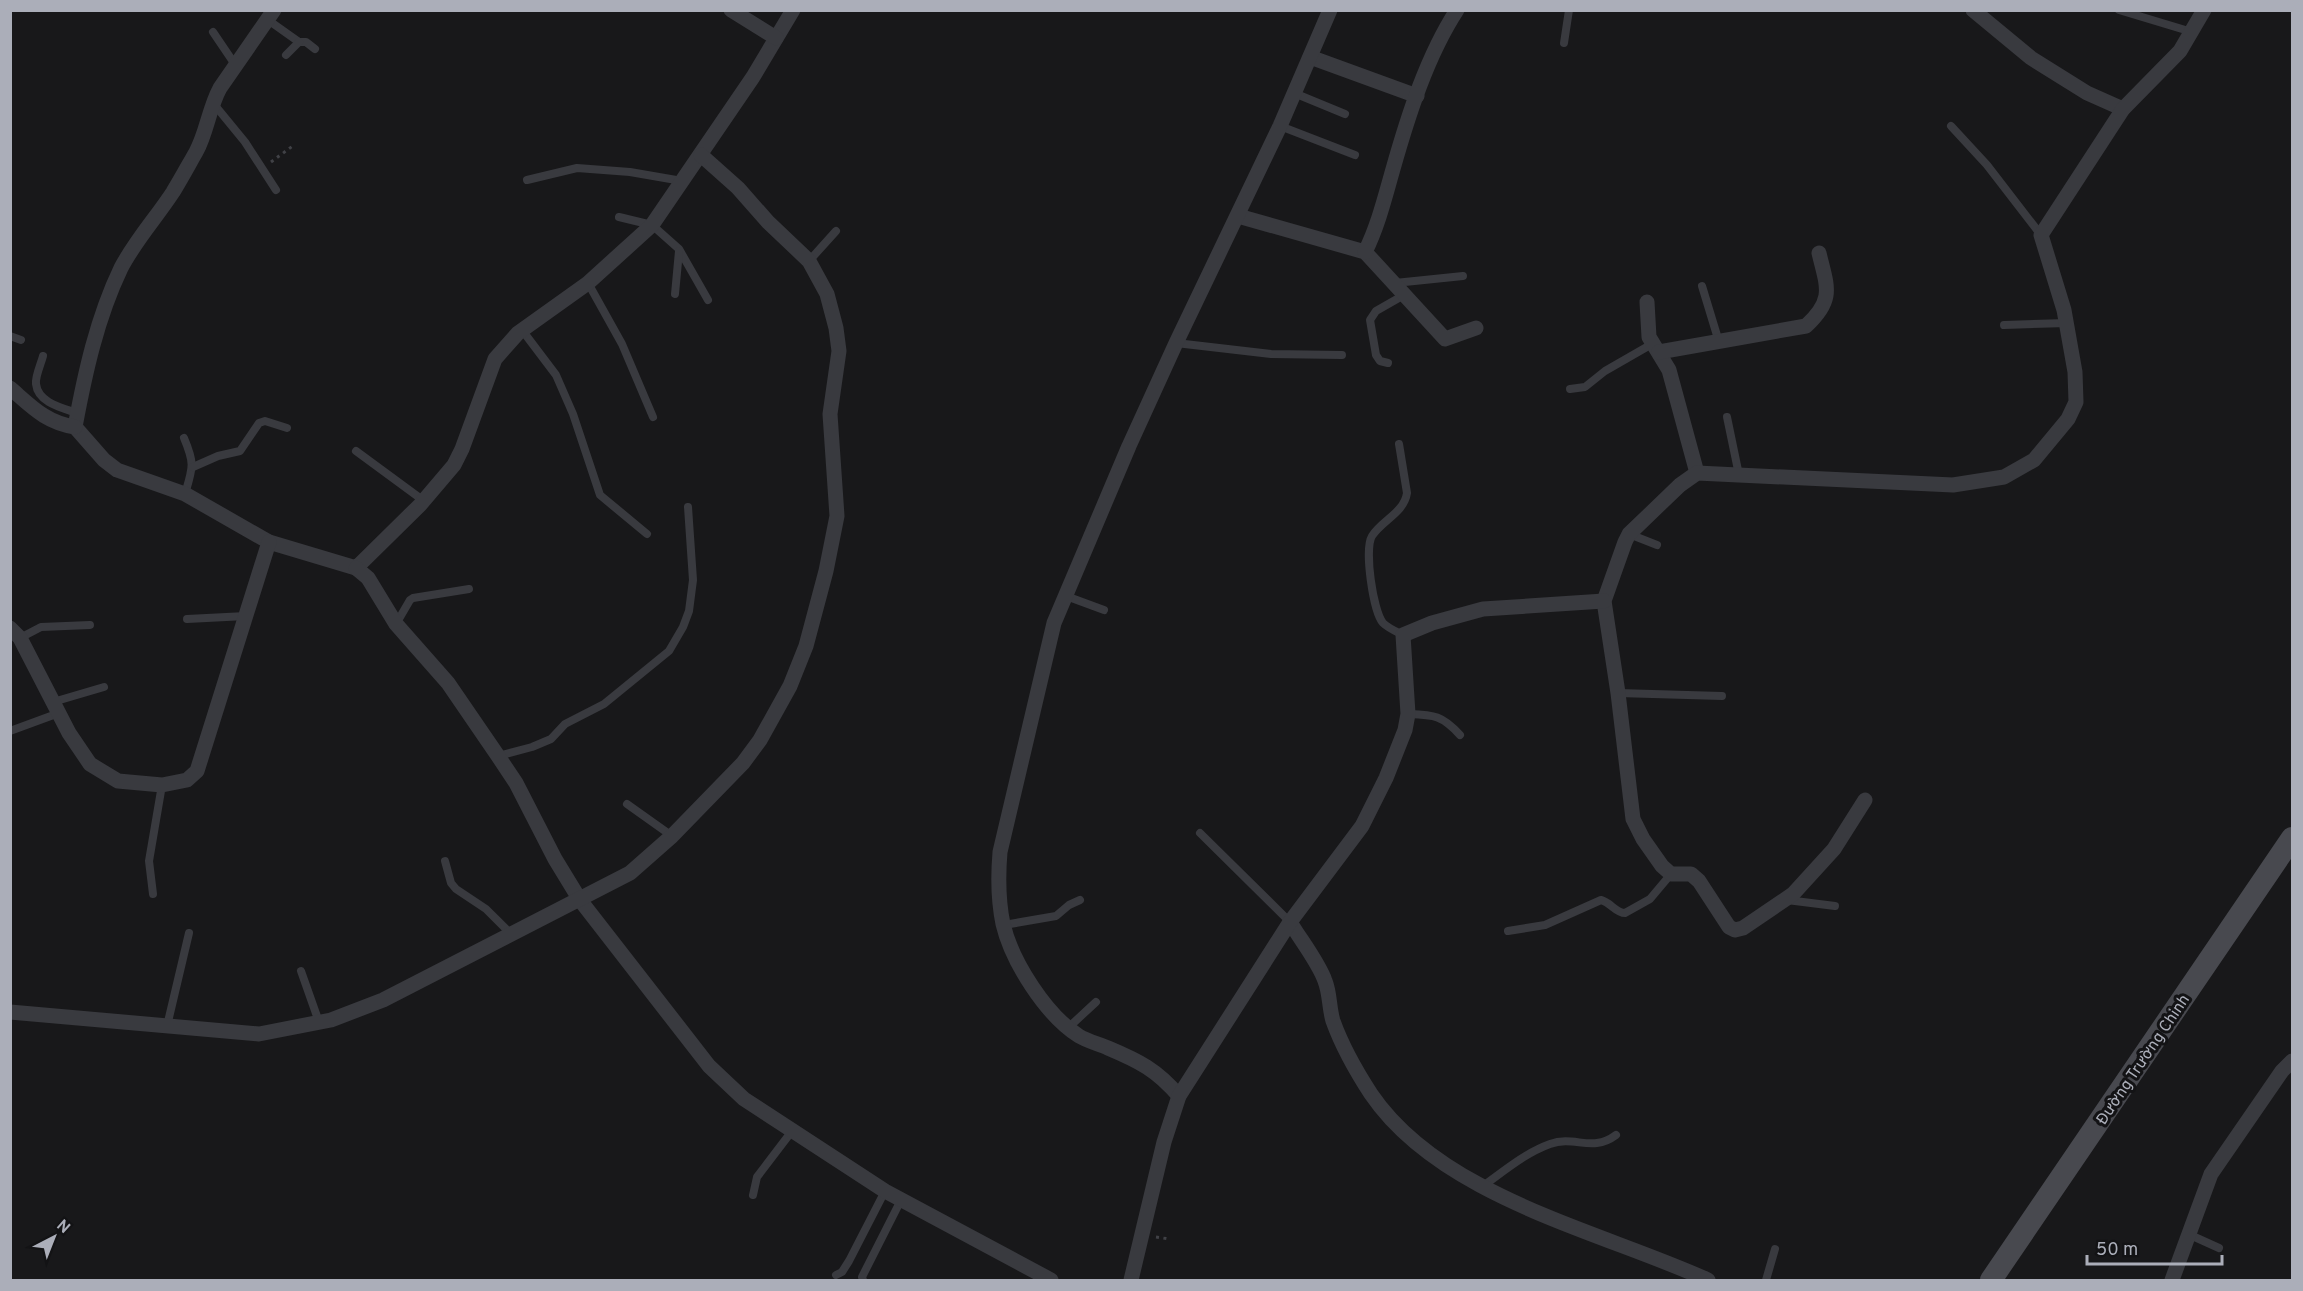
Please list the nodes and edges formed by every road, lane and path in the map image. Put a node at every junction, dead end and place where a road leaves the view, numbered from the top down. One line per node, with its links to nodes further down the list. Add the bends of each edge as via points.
1 (731, 10): 12 (street)
2 (793, 10): 12 (street)
3 (1330, 10): 17 (street)
4 (1457, 10): 20 (street)
5 (1569, 10): 14 (lane)
6 (1973, 10): 22 (street, via 2031,58 2087,93)
7 (2119, 10): 11 (lane)
8 (2204, 10): 11 (street)
9 (271, 15): 13 (lane); 18 (street)
10 (213, 32): 18 (lane)
11 (2192, 32): 22 (street, via 2180,51)
12 (776, 38): 27 (street)
13 (299, 42): 15 (lane); 16 (lane)
14 (1564, 44)
15 (315, 49)
16 (286, 54)
17 (1310, 57): 19 (street); 20 (street)
18 (236, 66): 21 (street)
19 (1294, 93): 23 (lane); 24 (street)
20 (1417, 96): 39 (street)
21 (212, 102): 29 (lane); 65 (street, via 196,152 121,269 97,329)
22 (2123, 109): 37 (street)
23 (1345, 114)
24 (1280, 126): 28 (lane); 33 (street)
25 (1951, 126): 37 (lane)
26 (294, 145): 29 (path)
27 (701, 155): 31 (street); 41 (street)
28 (1355, 155)
29 (262, 169): 32 (lane)
30 (527, 180): 31 (lane, via 577,168)
31 (683, 181): 35 (street)
32 (276, 190)
33 (1238, 216): 39 (street); 56 (street)
34 (619, 217): 35 (lane)
35 (652, 225): 38 (lane); 43 (street)
36 (836, 231): 41 (lane)
37 (2041, 235): 49 (street)
38 (679, 249): 46 (lane); 47 (lane)
39 (1365, 252): 45 (street)
40 (1819, 253): 55 (street, via 1827,297 1806,326)
41 (809, 261): 103 (street, via 827,294 839,351 830,414 837,516 826,571 806,646 790,686 760,740 743,763)
42 (1463, 276): 45 (lane)
43 (588, 283): 52 (street); 63 (lane, via 622,344)
44 (1702, 286): 55 (lane)
45 (1399, 289): 51 (street, via 1445,339); 60 (lane, via 1370,320 1376,356)
46 (675, 294)
47 (708, 300)
48 (1647, 303): 57 (street, via 1649,337)
49 (2067, 324): 50 (lane); 72 (street, via 2076,402 2068,419 2034,460 2004,477 1953,485)
50 (2004, 325)
51 (1476, 328)
52 (522, 330): 74 (street, via 495,359 454,465); 76 (lane, via 556,375 600,495)
53 (10, 336): 54 (lane)
54 (21, 340)
55 (1719, 342): 57 (street)
56 (1176, 343): 58 (lane, via 1271,354); 82 (street)
57 (1655, 348): 62 (lane, via 1605,371 1585,387); 71 (street, via 1669,370)
58 (1342, 355)
59 (43, 356): 65 (lane, via 36,383 40,394)
60 (1388, 363)
61 (10, 388): 65 (street, via 49,420)
62 (1570, 389)
63 (653, 417)
64 (1727, 417): 72 (lane)
65 (76, 420): 73 (street, via 104,460 117,470)
66 (287, 428): 70 (lane, via 265,421 259,423 240,452)
67 (184, 438): 70 (lane)
68 (1399, 444): 90 (lane, via 1406,501 1373,534 1368,548 1380,617)
69 (357, 451): 74 (lane)
70 (193, 467): 73 (lane)
71 (1697, 473): 72 (street); 77 (street)
72 (1739, 475)
73 (185, 494): 78 (street)
74 (424, 501): 80 (street)
75 (688, 507): 98 (lane, via 693,580 689,611 669,651 604,704 565,724 551,739)
76 (647, 534)
77 (1629, 534): 79 (lane); 83 (street)
78 (269, 542): 80 (street); 85 (street)
79 (1657, 544)
80 (356, 568): 88 (street, via 368,578)
81 (469, 589): 88 (lane, via 413,598)
82 (1066, 596): 84 (lane); 113 (street, via 1054,623 1000,852 998,880)
83 (1604, 601): 90 (street, via 1483,609); 92 (street)
84 (1104, 610)
85 (246, 616): 86 (lane); 99 (street, via 196,771 187,780)
86 (188, 619)
87 (90, 624): 89 (lane)
88 (396, 624): 98 (street, via 448,684)
89 (15, 633): 94 (street)
90 (1403, 635): 95 (street)
91 (104, 687): 94 (lane)
92 (1618, 693): 93 (lane); 106 (street, via 1633,819 1643,839)
93 (1722, 696)
94 (56, 707): 96 (lane); 99 (street, via 90,764 118,781)
95 (1408, 714): 97 (lane, via 1444,719); 112 (street, via 1386,778 1362,826)
96 (10, 731)
97 (1460, 735)
98 (498, 756): 108 (street)
99 (162, 784): 107 (lane, via 149,861)
100 (1865, 800): 110 (street, via 1834,849)
101 (627, 804): 103 (lane)
102 (1200, 833): 112 (lane)
103 (672, 836): 108 (street, via 630,873)
104 (2292, 838): 140 (main road, Đường Trường Chinh)
105 (445, 861): 116 (lane, via 451,883)
106 (1671, 874): 110 (street, via 1691,874 1735,930); 114 (lane, via 1650,899 1625,914 1601,900 1545,925)
107 (153, 894)
108 (580, 900): 116 (street); 125 (street, via 709,1066 744,1099)
109 (1080, 900): 113 (lane, via 1056,916)
110 (1786, 900): 111 (lane)
111 (1835, 906)
112 (1290, 922): 124 (street); 127 (street, via 1325,981 1332,1019 1371,1095 1395,1123 1429,1152)
113 (1004, 925): 122 (street, via 1032,986)
114 (1508, 931)
115 (189, 933): 121 (lane)
116 (512, 935): 120 (street, via 383,1000)
117 (301, 971): 120 (lane)
118 (1096, 1002): 122 (lane)
119 (10, 1012): 121 (street)
120 (319, 1022): 121 (street, via 259,1034)
121 (167, 1026)
122 (1069, 1027): 124 (street, via 1079,1036 1140,1061)
123 (2292, 1061): 131 (street, via 2211,1174)
124 (1179, 1096): 137 (street)
125 (792, 1131): 128 (street); 129 (lane, via 758,1177)
126 (1616, 1135): 127 (lane, via 1593,1145 1565,1140 1550,1144 1519,1160)
127 (1484, 1186): 138 (street, via 1543,1215)
128 (885, 1191): 130 (street); 134 (lane, via 842,1272)
129 (753, 1195)
130 (901, 1200): 135 (lane); 136 (street)
131 (2188, 1234): 132 (lane); 141 (street)
132 (2220, 1248)
133 (1775, 1249): 139 (lane)
134 (836, 1275)
135 (863, 1281)
136 (1051, 1281)
137 (1131, 1281)
138 (1708, 1281)
139 (1766, 1281)
140 (1991, 1281)
141 (2172, 1281)

